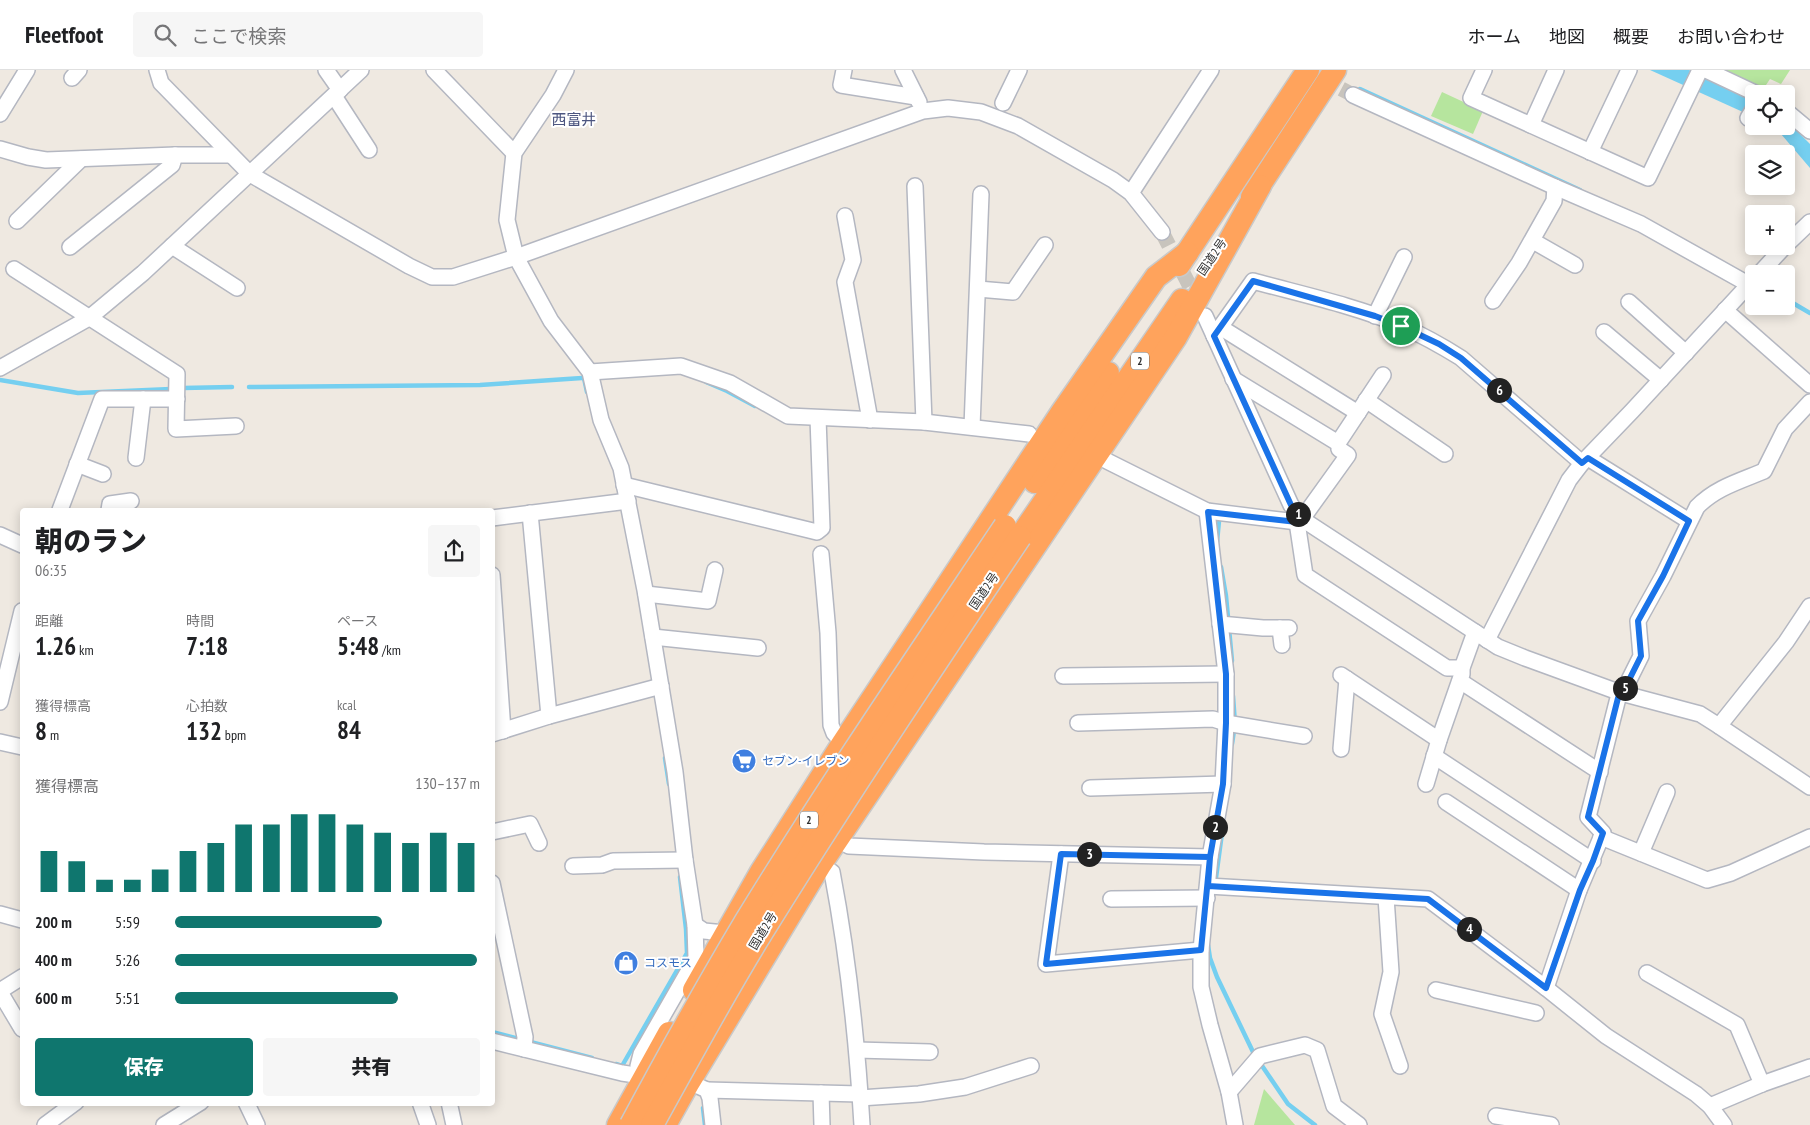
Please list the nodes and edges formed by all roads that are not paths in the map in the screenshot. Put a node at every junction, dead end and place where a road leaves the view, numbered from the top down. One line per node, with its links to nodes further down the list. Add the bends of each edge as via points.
1 (27, 70): 23 (street)
2 (157, 70): 32 (street, via 161,83)
3 (326, 70): 18 (street)
4 (361, 70): 18 (street)
5 (434, 70): 29 (street)
6 (566, 70): 29 (street)
7 (844, 70): 20 (street, via 841,85)
8 (903, 70): 20 (street)
9 (1019, 70): 21 (street)
10 (1211, 70): 38 (street)
11 (1308, 70): 49 (highway, 国道2号 / 2)
12 (1335, 70): 36 (highway, 国道2号 / 2)
13 (1484, 70): 25 (street, via 1471,98)
14 (1556, 70): 25 (street)
15 (1629, 70): 30 (street)
16 (1701, 71): 17 (street); 30 (street, via 1648,178)
17 (1745, 89)
18 (337, 93): 28 (street); 34 (street)
19 (1353, 95): 37 (street)
20 (916, 97): 22 (street)
21 (1003, 103)
22 (923, 110): 38 (street, via 948,108 981,112 1018,126 1114,180); 51 (street)
23 (0, 114)
24 (1795, 118): 26 (street)
25 (1531, 125): 30 (street)
26 (1810, 131)
27 (0, 148): 33 (street, via 46,160)
28 (368, 150)
29 (514, 152): 51 (street, via 507,220)
30 (1590, 152)
31 (175, 155): 32 (street); 33 (street); 48 (street, via 172,165)
32 (231, 155): 34 (street)
33 (81, 159): 41 (street)
34 (250, 174): 47 (street); 51 (street, via 432,277 453,277)
35 (916, 186): 81 (street)
36 (1260, 186): 103 (highway, 国道2号 / 2); 143 (highway, via 1176,337)
37 (1555, 187): 45 (street, via 1554,201); 56 (street)
38 (1131, 193): 43 (street)
39 (981, 194): 58 (street)
40 (845, 216): 80 (street, via 852,260 846,282)
41 (17, 221)
42 (1810, 222): 44 (street)
43 (1162, 232)
44 (1795, 237)
45 (1533, 241): 54 (street); 60 (street)
46 (1045, 245): 58 (street, via 1013,292)
47 (172, 246): 57 (street); 65 (street)
48 (70, 247)
49 (1187, 253): 103 (highway, 国道2号 / 2); 131 (highway, via 1156,277 1062,412)
50 (1777, 255): 53 (street)
51 (516, 257): 70 (street, via 551,320)
52 (1404, 258): 64 (street)
53 (1768, 265)
54 (1575, 266)
55 (14, 269): 65 (street)
56 (1745, 275)
57 (237, 288)
58 (978, 289): 84 (street)
59 (1745, 289): 62 (street)
60 (1493, 301)
61 (1629, 302): 68 (street)
62 (1725, 310): 68 (street); 74 (street)
63 (1205, 316): 66 (street)
64 (1375, 316): 66 (street, via 1253,281); 89 (street, via 1408,329 1461,358)
65 (89, 318): 69 (street); 76 (street, via 177,374)
66 (1217, 332): 72 (street); 79 (street)
67 (1604, 332): 73 (street)
68 (1686, 353): 73 (street)
69 (0, 368)
70 (590, 372): 82 (street, via 681,366 730,383 788,416); 93 (street, via 601,420 621,468)
71 (1383, 375): 77 (street)
72 (1233, 379): 79 (street, via 1338,444); 101 (street)
73 (1660, 380): 89 (street)
74 (1810, 385)
75 (143, 399): 76 (street); 88 (street); 91 (street, via 102,399)
76 (177, 399): 83 (street, via 176,429)
77 (1366, 400): 79 (street); 87 (street)
78 (1810, 402): 102 (street, via 1785,428 1764,471 1718,490 1697,507)
79 (1358, 413)
80 (870, 420): 81 (street); 82 (street)
81 (924, 422): 84 (street)
82 (818, 423): 93 (street, via 822,528 817,532)
83 (236, 426)
84 (972, 427): 85 (street)
85 (1029, 434)
86 (1339, 449): 101 (street, via 1348,455)
87 (1445, 454)
88 (136, 458)
89 (1585, 460): 102 (street); 113 (street, via 1569,480)
90 (1107, 461): 98 (street)
91 (77, 464): 92 (street); 96 (street)
92 (103, 474)
93 (624, 485): 95 (street)
94 (131, 501): 97 (street, via 110,504)
95 (627, 501): 99 (street); 108 (street)
96 (61, 508)
97 (109, 508)
98 (1208, 512): 101 (street); 111 (street)
99 (530, 513): 100 (street); 123 (street)
100 (495, 518)
101 (1300, 521): 113 (street); 118 (street, via 1305,575)
102 (1689, 521): 121 (street, via 1638,621 1641,656)
103 (1012, 532): 199 (highway, 国道2号 / 2, bridge, via 808,822 756,905); 200 (highway, 国道2号 / 2, bridge, via 756,942)
104 (0, 535): 105 (street)
105 (20, 544)
106 (821, 554): 131 (street, via 831,725)
107 (715, 570): 108 (street, via 708,600)
108 (646, 594): 112 (street)
109 (1810, 606): 126 (street, via 1786,642)
110 (20, 619): 122 (street)
111 (1220, 624): 114 (street, via 1284,628); 117 (street)
112 (652, 636): 115 (street); 120 (street)
113 (1481, 636): 118 (street); 121 (street, via 1525,658)
114 (1282, 646)
115 (758, 648)
116 (495, 654): 127 (street)
117 (1226, 674): 119 (street); 124 (street)
118 (1461, 675): 129 (street); 135 (street)
119 (1063, 676)
120 (661, 686): 123 (street); 152 (street, via 674,772)
121 (1621, 693): 126 (street, via 1700,714); 135 (street)
122 (0, 702)
123 (549, 716): 127 (street)
124 (1227, 723): 125 (street, via 1213,719); 128 (street); 136 (street)
125 (1078, 724)
126 (1719, 726): 138 (street)
127 (498, 732)
128 (1304, 736)
129 (1439, 740): 133 (street, via 1344,677); 134 (street)
130 (0, 742): 132 (street)
131 (843, 743): 141 (highway)
132 (20, 747)
133 (1341, 749)
134 (1434, 756): 137 (street); 153 (street)
135 (1600, 772): 145 (street, via 1588,817 1603,833)
136 (1223, 784): 139 (street); 151 (street)
137 (1426, 784)
138 (1810, 787)
139 (1090, 788)
140 (1667, 792): 149 (street)
141 (810, 794): 143 (highway); 164 (highway)
142 (1446, 802): 157 (street)
143 (850, 820): 147 (highway)
144 (495, 831): 148 (street, via 530,824)
145 (1601, 837): 149 (street); 153 (street)
146 (1810, 837): 149 (street, via 1731,873 1707,880)
147 (837, 840): 150 (street, via 849,846); 154 (highway)
148 (539, 843)
149 (1641, 853)
150 (1061, 854): 151 (street); 165 (street, via 1046,964)
151 (1210, 857): 156 (street)
152 (680, 860): 155 (street, via 613,861 602,865); 163 (street)
153 (1593, 861): 157 (street)
154 (820, 865): 175 (street, via 832,872 848,964); 182 (highway)
155 (573, 866)
156 (1212, 889): 158 (street); 160 (street); 165 (street)
157 (1580, 890): 168 (street)
158 (1386, 897): 168 (street, via 1428,899); 178 (street, via 1391,972 1382,1014)
159 (495, 898): 174 (street)
160 (1111, 899)
161 (0, 914): 162 (street)
162 (20, 919)
163 (695, 925): 164 (street, via 704,931); 180 (street, via 696,958 641,1054 638,1066)
164 (725, 933): 180 (highway)
165 (1201, 950): 183 (street, via 1201,987)
166 (1646, 973): 181 (street, via 1737,1025)
167 (20, 978): 170 (street)
168 (1546, 988): 191 (street, via 1606,1036)
169 (1436, 990): 171 (street)
170 (0, 991): 172 (street)
171 (1536, 1013)
172 (20, 1026)
173 (495, 1041): 174 (street)
174 (525, 1043): 180 (street)
175 (857, 1050): 176 (street); 185 (street)
176 (930, 1052)
177 (1031, 1066): 185 (street, via 966,1087 919,1094)
178 (1400, 1066)
179 (1810, 1068): 181 (street)
180 (644, 1077): 182 (street); 198 (highway)
181 (1762, 1084): 191 (street)
182 (698, 1086): 184 (street); 201 (highway); 202 (street, via 710,1098)
183 (1229, 1092): 205 (street); 206 (street, via 1258,1059 1306,1045 1317,1050 1334,1106)
184 (821, 1093): 185 (street); 203 (street)
185 (860, 1096): 204 (street)
186 (69, 1106): 193 (street)
187 (195, 1106): 194 (street)
188 (248, 1106): 195 (street)
189 (421, 1106): 196 (street)
190 (450, 1106): 197 (street)
191 (1710, 1106): 208 (street)
192 (1496, 1116): 207 (street)
193 (45, 1125)
194 (164, 1125)
195 (257, 1125)
196 (428, 1125)
197 (454, 1125)
198 (618, 1125)
199 (631, 1125)
200 (652, 1125)
201 (665, 1125)
202 (713, 1125)
203 (822, 1125)
204 (862, 1125)
205 (1235, 1125)
206 (1359, 1125)
207 (1551, 1125)
208 (1724, 1125)

